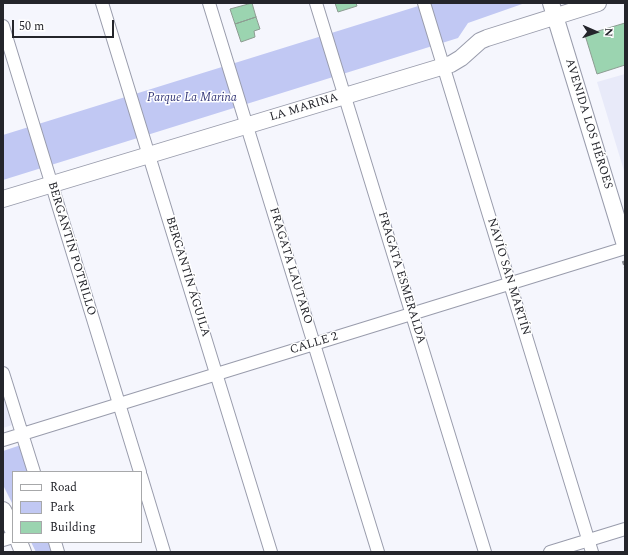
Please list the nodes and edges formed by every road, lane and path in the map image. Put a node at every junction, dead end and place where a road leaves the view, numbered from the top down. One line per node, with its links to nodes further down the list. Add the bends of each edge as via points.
1 (102, 3): 11 (street, BERGANTÍN ÁGUILA)
2 (210, 3): 10 (street, FRAGATA LAUTARO)
3 (316, 3): 9 (street, FRAGATA ESMERALDA)
4 (424, 3): 8 (street, NAVÍO SAN MARTÍN)
5 (598, 3): 6 (street, LA MARINA)
6 (553, 10): 8 (street, LA MARINA, via 487,38 461,58); 14 (street, AVENIDA LOS HÉROES)
7 (3, 26): 12 (street, BERGANTÍN POTRILLO)
8 (443, 66): 9 (street, LA MARINA); 15 (street, NAVÍO SAN MARTÍN)
9 (345, 96): 10 (street, LA MARINA); 16 (street, FRAGATA ESMERALDA)
10 (247, 125): 11 (street, LA MARINA); 17 (street, FRAGATA LAUTARO)
11 (149, 155): 12 (street, LA MARINA); 19 (street, BERGANTÍN ÁGUILA)
12 (51, 184): 13 (street, LA MARINA); 20 (street, BERGANTÍN POTRILLO)
13 (3, 199)
14 (625, 246): 15 (street, CALLE 2)
15 (510, 283): 16 (street, CALLE 2); 29 (street, NAVÍO SAN MARTÍN)
16 (412, 314): 17 (street, CALLE 2); 33 (street, FRAGATA ESMERALDA)
17 (314, 344): 19 (street, CALLE 2); 32 (street, FRAGATA LAUTARO)
18 (3, 373): 21 (street)
19 (216, 374): 20 (street, CALLE 2); 31 (street, BERGANTÍN ÁGUILA)
20 (119, 404): 21 (street, CALLE 2); 24 (street, BERGANTÍN POTRILLO)
21 (22, 434): 22 (street, CALLE 2); 23 (street)
22 (3, 440)
23 (34, 471)
24 (140, 471)
25 (142, 479): 30 (street)
26 (3, 510): 27 (street)
27 (12, 528)
28 (625, 529): 29 (street)
29 (590, 546): 34 (street)
30 (164, 552)
31 (271, 552)
32 (378, 552)
33 (485, 552)
34 (550, 552)

